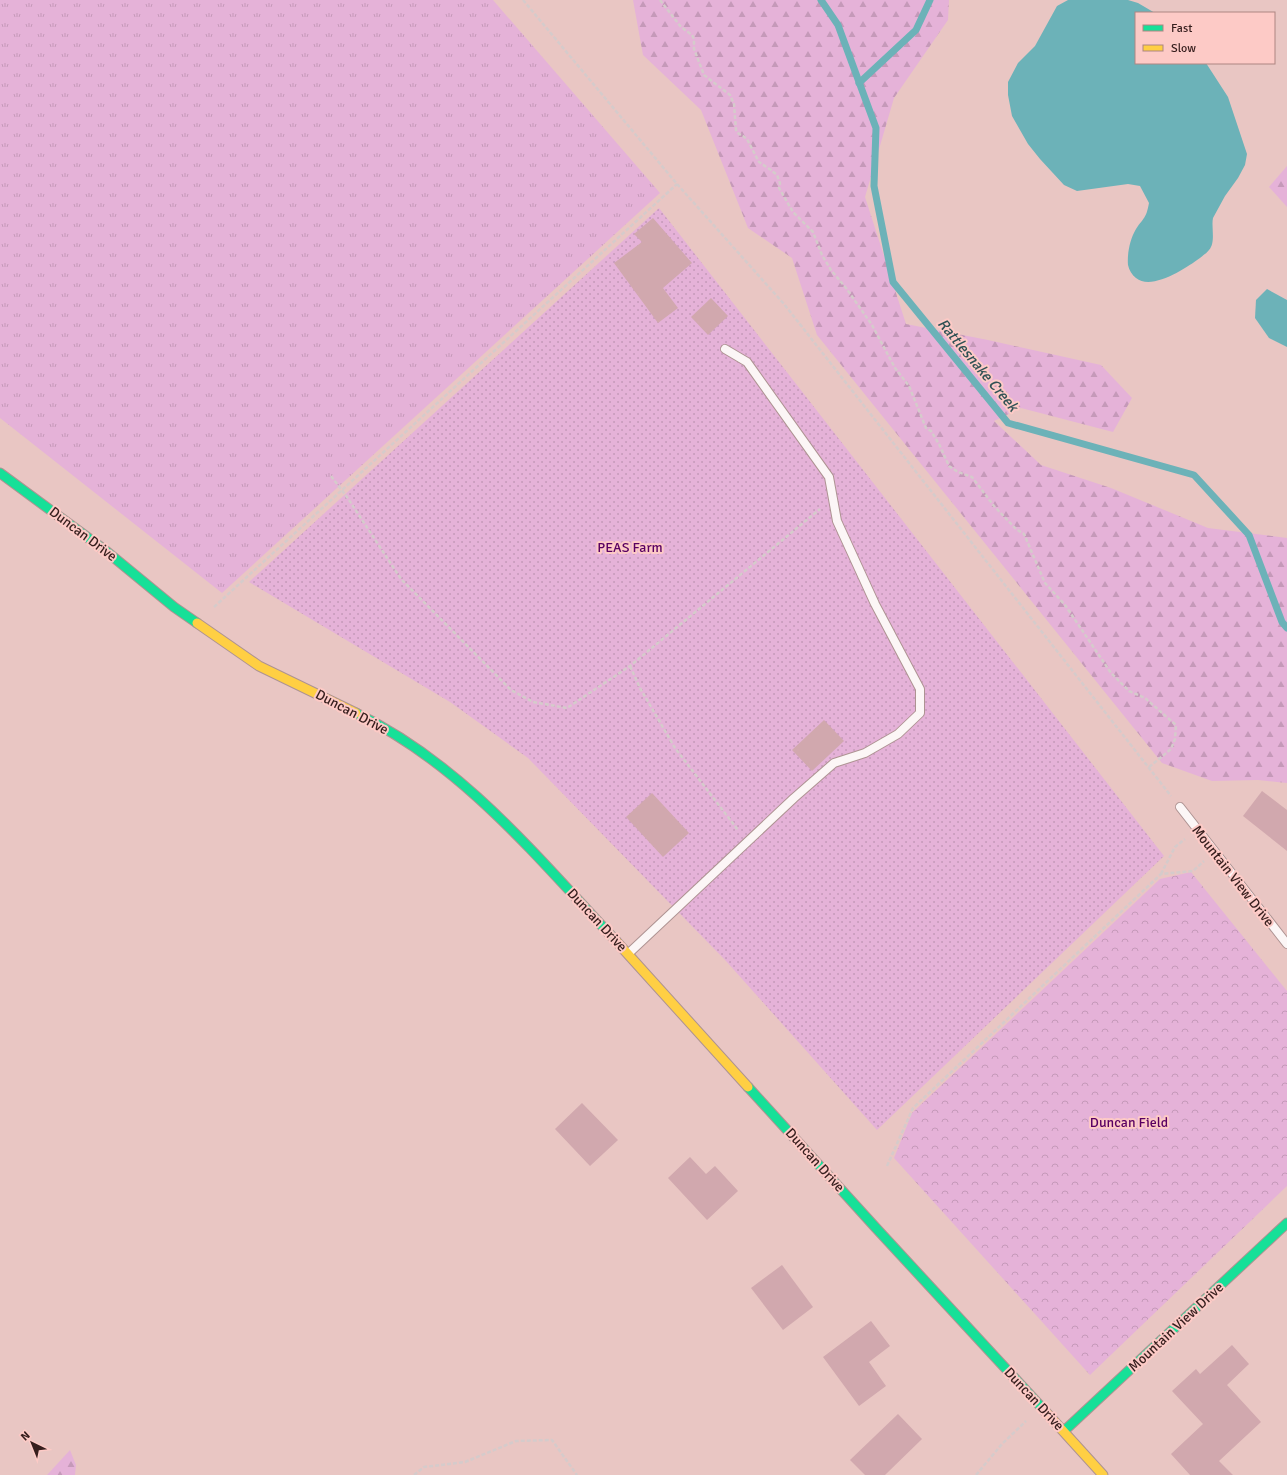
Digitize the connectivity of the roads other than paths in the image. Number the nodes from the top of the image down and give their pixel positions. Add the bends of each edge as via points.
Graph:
1 (725, 349) dead end
2 (0, 473) edge
3 (1180, 808) road end
4 (1287, 944) edge
5 (629, 954) junction
6 (1287, 1223) edge
7 (1064, 1431) junction
8 (1103, 1475) edge

1 - 5 lane via 747,362 829,477 837,521 872,597 920,689 920,713 898,734 865,753 834,763
2 - 5 street, Duncan Drive via 106,551 174,607 259,666 373,721 441,765 501,818
3 - 4 lane, Mountain View Drive
5 - 7 street, Duncan Drive via 876,1228
6 - 7 street, Mountain View Drive
7 - 8 street, Duncan Drive

